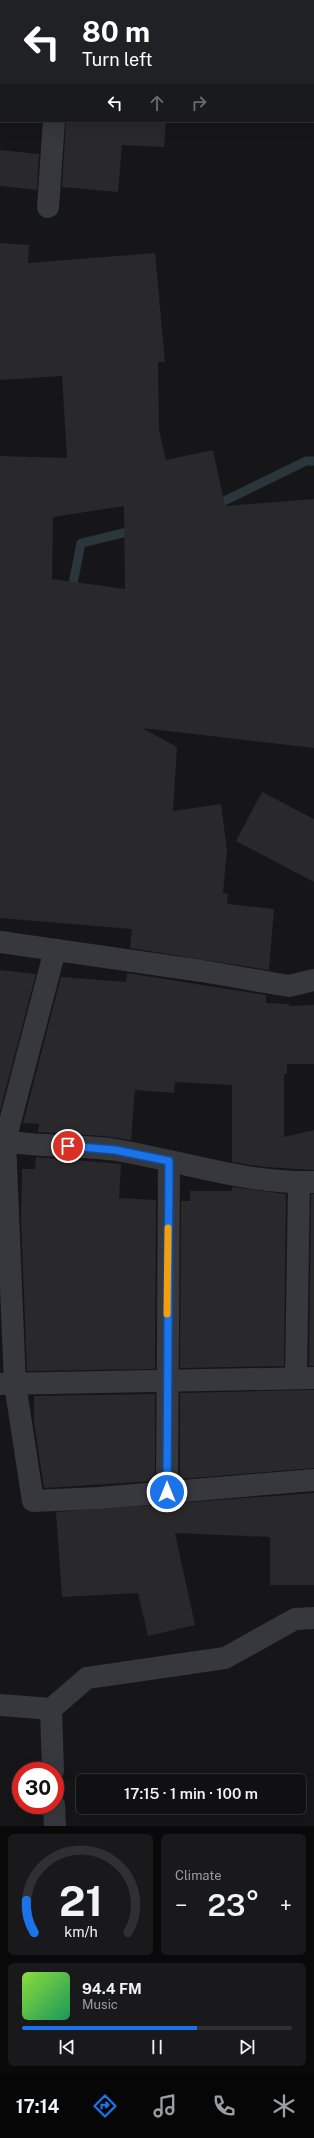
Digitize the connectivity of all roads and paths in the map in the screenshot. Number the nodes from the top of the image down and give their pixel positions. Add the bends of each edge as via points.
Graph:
1 (54, 122) edge
2 (48, 207) dead end
3 (0, 942) edge
4 (55, 950) junction
5 (314, 980) edge
6 (2, 1140) edge
7 (169, 1161) junction
8 (307, 1182) edge
9 (305, 1377) edge
10 (166, 1381) junction
11 (7, 1384) edge
12 (314, 1480) edge
13 (167, 1492) junction
14 (314, 1618) edge
15 (0, 1705) edge
16 (51, 1709) junction
17 (53, 1762) edge
18 (54, 1814) edge
19 (55, 1826) edge

1 - 2 street
3 - 4 street
4 - 5 street via 289,986
4 - 6 street
6 - 7 street via 115,1150
6 - 11 street
7 - 8 street via 242,1177
7 - 10 street
8 - 9 street
9 - 10 street
10 - 11 street
10 - 13 street
11 - 13 street via 34,1501
12 - 13 street
14 - 16 street via 295,1619 225,1658 86,1678
15 - 16 street
16 - 17 street
18 - 19 street

